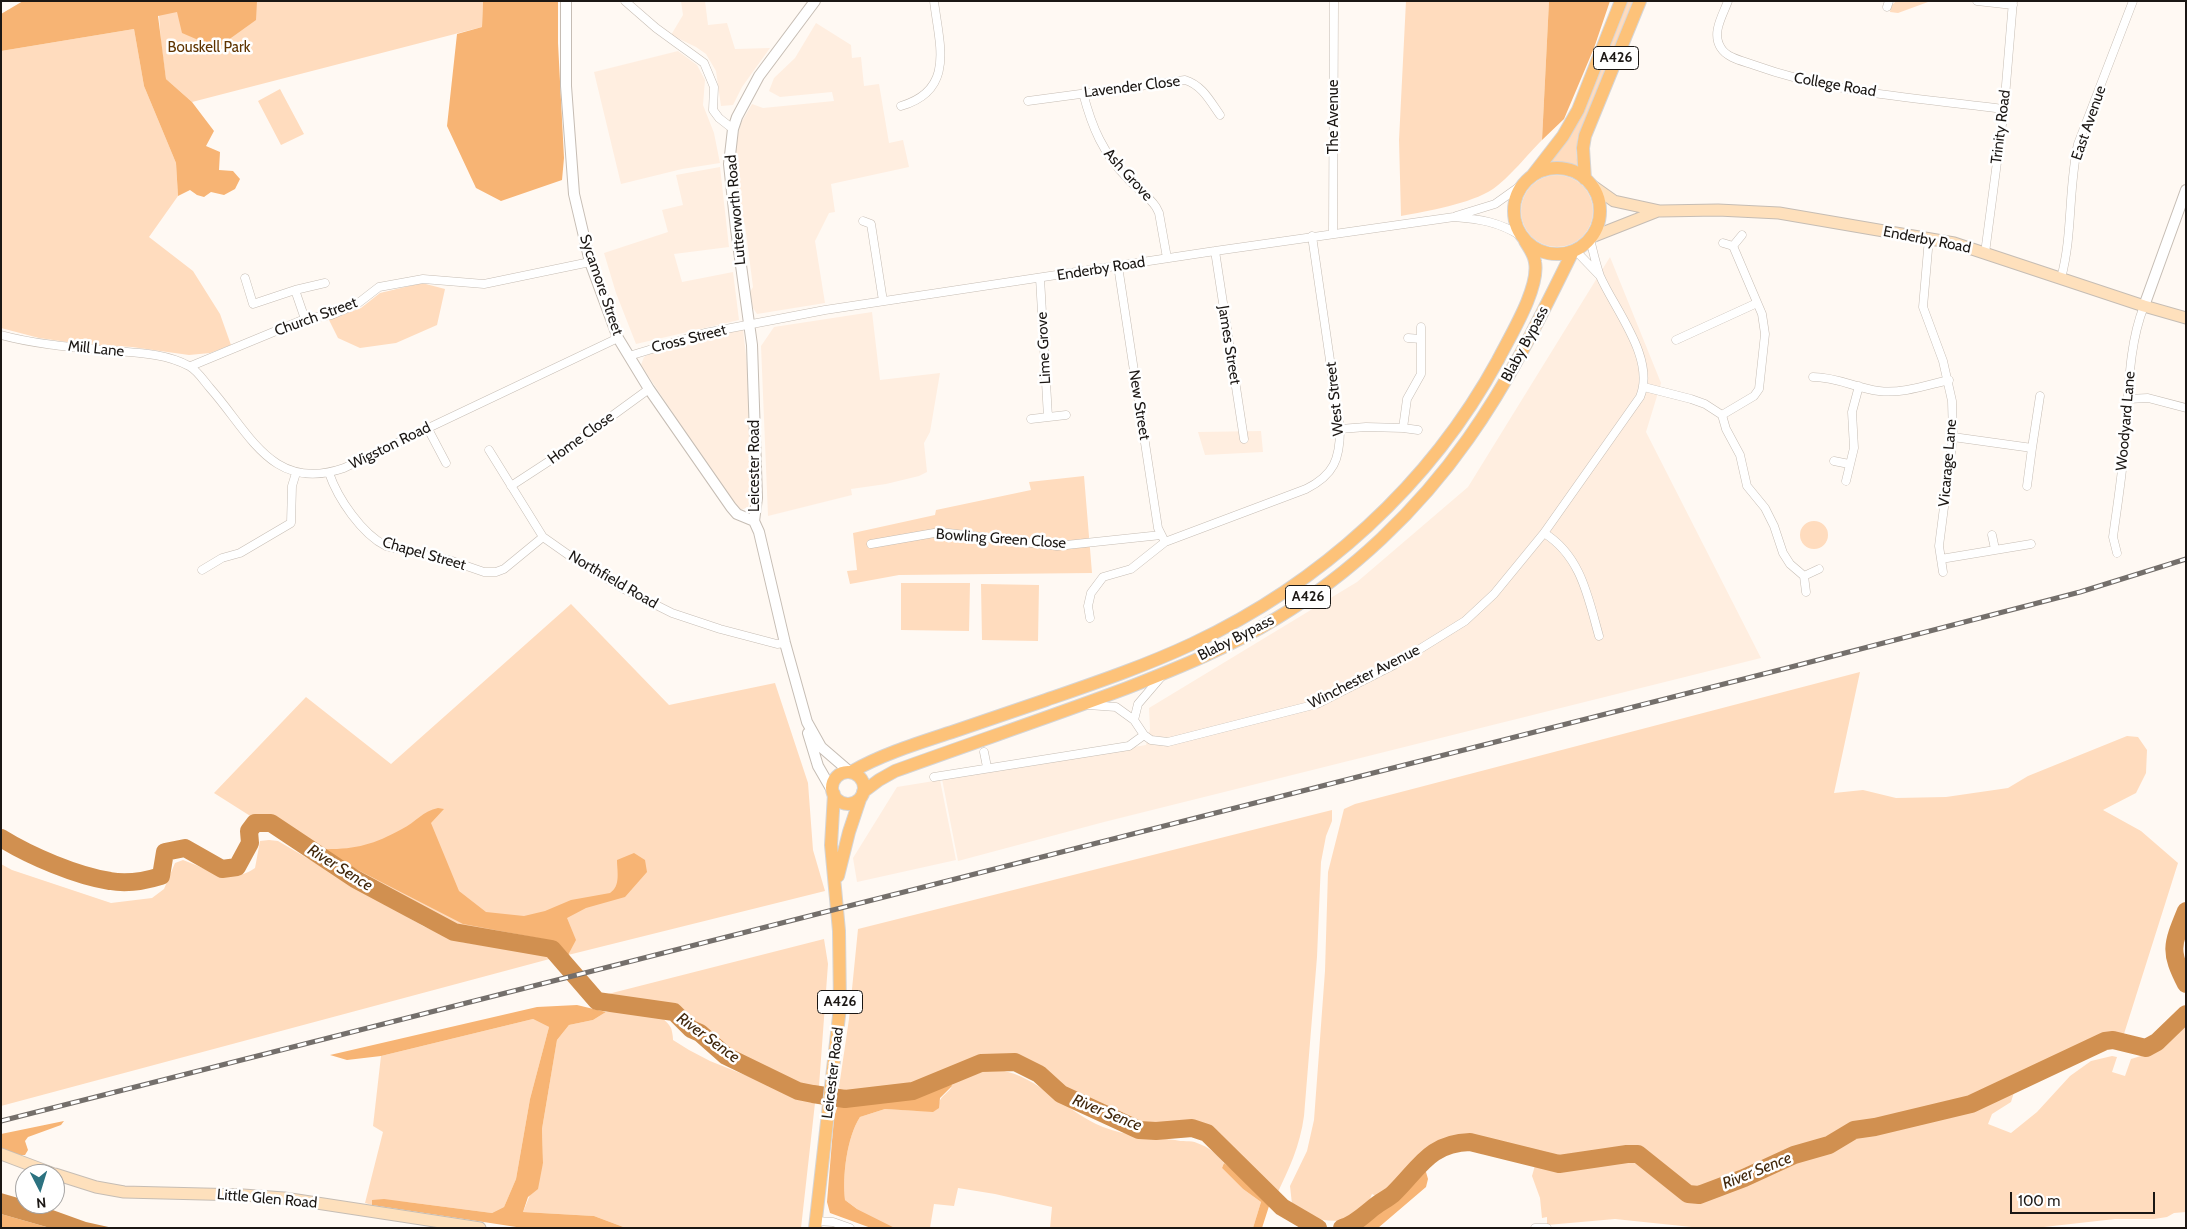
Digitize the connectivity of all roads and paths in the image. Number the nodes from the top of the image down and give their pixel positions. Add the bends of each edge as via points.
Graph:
1 (566, 1) edge
2 (625, 1) edge
3 (815, 1) edge
4 (934, 1) edge
5 (1334, 1) edge
6 (1621, 1) edge
7 (1640, 1) edge
8 (1728, 1) edge
9 (1977, 1) edge
10 (2133, 1) edge
11 (2013, 3) edge
12 (1083, 93) junction
13 (1028, 101) dead end
14 (901, 106) dead end
15 (2004, 109) junction
16 (1220, 114) dead end
17 (733, 129) junction
18 (1527, 181) junction
19 (1587, 181) junction
20 (2186, 190) edge
21 (1660, 211) junction
22 (1454, 217) junction
23 (863, 221) dead end
24 (1333, 233) junction
25 (1742, 235) dead end
26 (1312, 236) junction
27 (1591, 238) junction
28 (1929, 238) junction
29 (1523, 239) junction
30 (1722, 243) dead end
31 (1733, 246) junction
32 (1215, 251) junction
33 (1574, 251) junction
34 (1985, 253) junction
35 (1167, 258) junction
36 (590, 262) junction
37 (1118, 266) junction
38 (1600, 274) junction
39 (245, 278) dead end
40 (1040, 278) junction
41 (2061, 278) junction
42 (325, 283) dead end
43 (295, 290) junction
44 (744, 294) joint
45 (883, 301) junction
46 (1757, 303) junction
47 (2144, 306) junction
48 (2186, 318) edge
49 (305, 319) junction
50 (750, 324) junction
51 (1421, 327) dead end
52 (1, 335) edge
53 (618, 338) junction
54 (1408, 338) dead end
55 (1421, 339) junction
56 (1676, 340) dead end
57 (629, 356) junction
58 (191, 366) junction
59 (1813, 377) dead end
60 (1949, 380) junction
61 (1859, 386) junction
62 (1644, 388) junction
63 (649, 389) junction
64 (2040, 396) dead end
65 (2128, 398) junction
66 (2186, 408) edge
67 (1066, 415) dead end
68 (1722, 415) junction
69 (1048, 417) junction
70 (1031, 419) dead end
71 (427, 427) junction
72 (1340, 428) junction
73 (1403, 428) junction
74 (1418, 430) dead end
75 (1953, 437) junction
76 (1244, 439) dead end
77 (2032, 448) junction
78 (489, 450) dead end
79 (1834, 461) dead end
80 (446, 462) dead end
81 (1849, 464) junction
82 (296, 473) junction
83 (329, 473) junction
84 (1846, 481) dead end
85 (511, 486) junction
86 (2027, 486) dead end
87 (754, 521) junction
88 (1544, 533) junction
89 (1992, 534) dead end
90 (2114, 537) junction
91 (543, 538) junction
92 (1163, 538) junction
93 (2103, 538) dead end
94 (871, 544) dead end
95 (2031, 544) dead end
96 (1995, 550) junction
97 (2117, 553) dead end
98 (1941, 559) junction
99 (1819, 569) dead end
100 (202, 570) dead end
101 (1943, 572) dead end
102 (1804, 576) junction
103 (1806, 592) dead end
104 (1090, 618) dead end
105 (1598, 636) dead end
106 (785, 642) junction
107 (1164, 673) junction
108 (1084, 704) junction
109 (1134, 720) junction
110 (807, 722) junction
111 (1144, 735) junction
112 (984, 752) dead end
113 (987, 767) junction
114 (850, 772) junction
115 (934, 777) dead end
116 (833, 793) junction
117 (862, 795) junction
118 (836, 888) junction
119 (1, 1154) edge
120 (28, 1164) edge
121 (65, 1177) edge
122 (816, 1224) edge
123 (480, 1228) edge
124 (850, 1228) edge
125 (1535, 1228) edge
126 (1547, 1228) edge

1 - 36 street, Sycamore Street via 566,86 574,186
2 - 17 street via 704,63 714,87 713,110
3 - 17 street, Lutterworth Road via 759,76
4 - 14 street via 941,53 938,78 929,91 914,102
5 - 24 street, The Avenue
6 - 18 main road, A426 via 1578,110
7 - 19 main road, A426 via 1584,136 1582,148
8 - 15 street, College Road via 1717,38 1723,51 1741,60 1820,85
9 - 11 street
10 - 41 street, East Avenue via 2078,144
11 - 15 street, Trinity Road
12 - 13 street, Lavender Close
12 - 16 street, Lavender Close via 1185,80 1203,91
12 - 35 street, Ash Grove via 1090,122 1106,152 1156,206
15 - 34 street, Trinity Road
17 - 44 street, Lutterworth Road via 730,164
18 - 19 main road via 1541,171 1555,168 1571,171
18 - 22 street, Enderby Road via 1495,204
18 - 29 main road via 1516,198 1514,212 1515,224
19 - 21 main road via 1614,201
19 - 27 main road via 1597,196 1600,211 1598,225
20 - 47 street
21 - 27 main road
21 - 28 main road, Enderby Road via 1758,211
22 - 24 street, Enderby Road
22 - 29 street, Enderby Road via 1492,222
23 - 45 street via 871,224
24 - 26 street, Enderby Road
25 - 31 street
26 - 32 street, Enderby Road
26 - 72 street, West Street
27 - 33 main road
27 - 38 street
28 - 34 main road, Enderby Road
28 - 60 street, Vicarage Lane via 1923,307
29 - 33 main road via 1536,250 1552,254
29 - 114 main road, Blaby Bypass / A426 via 1535,261 1534,280 1520,318 1472,404 1402,493 1316,570 1270,602 1191,645 1100,681 918,743
30 - 31 street
31 - 46 street
32 - 35 street, Enderby Road
32 - 76 street, James Street
33 - 38 street
33 - 107 main road, Blaby Bypass / A426 via 1494,401 1445,470 1400,520 1337,577 1277,618
34 - 41 main road, Enderby Road
35 - 37 street, Enderby Road
36 - 49 street, Church Street via 484,284 423,279 379,287 357,304 330,315
36 - 53 street, Sycamore Street
37 - 40 street, Enderby Road
37 - 92 street, New Street via 1158,528
38 - 62 street via 1632,336 1644,369
39 - 43 street via 253,304
40 - 45 street, Enderby Road
40 - 69 street, Lime Grove
41 - 47 main road, Enderby Road
42 - 43 street
43 - 49 street
44 - 50 street, Leicester Road
45 - 50 street, Enderby Road
46 - 56 street
46 - 68 street via 1766,334 1759,389 1754,396
47 - 48 main road, Enderby Road
47 - 65 street, Woodyard Lane via 2136,329
49 - 58 street, Church Street
50 - 57 street, Cross Street via 687,338
50 - 87 street, Leicester Road via 756,452 757,511
51 - 55 street
52 - 58 street, Mill Lane via 74,348 156,355
53 - 57 street, Sycamore Street
53 - 71 street, Wigston Road
54 - 55 street
55 - 73 street via 1421,374 1407,399
57 - 63 street, Sycamore Street
58 - 82 street, Wigston Road via 261,452
59 - 61 street via 1834,378
60 - 61 street via 1898,391
60 - 75 street, Vicarage Lane
61 - 81 street via 1852,412 1854,448
62 - 68 street via 1691,399
62 - 88 street, Winchester Avenue
63 - 85 street, Home Close
63 - 87 street, Sycamore Street via 737,514
64 - 77 street
65 - 66 street via 2148,398
65 - 90 street, Woodyard Lane
67 - 69 street
68 - 102 street via 1740,455 1748,486 1768,515 1783,553
69 - 70 street
71 - 80 street
71 - 83 street, Wigston Road
72 - 73 street
72 - 92 street, West Street via 1340,451 1334,466 1314,485
73 - 74 street
75 - 77 street
75 - 98 street, Vicarage Lane via 1939,546
77 - 86 street
78 - 85 street, Northfield Road
79 - 81 street
81 - 84 street
82 - 83 street, Wigston Road via 316,476
82 - 100 street via 292,486 291,523 240,553 222,558
83 - 91 street, Chapel Street via 334,487 362,528 386,546 492,572 504,569
85 - 91 street, Northfield Road
87 - 106 street, Leicester Road
88 - 105 street via 1565,550 1577,567
88 - 111 street, Winchester Avenue via 1494,594 1465,621 1394,665 1317,704 1168,742 1151,740
89 - 96 street
90 - 93 street
90 - 97 street, Woodyard Lane
91 - 106 street, Northfield Road via 622,588 672,613 777,644
92 - 94 street, Bowling Green Close via 1057,546 940,532
92 - 104 street via 1131,569 1103,577 1091,593
95 - 96 street
96 - 98 street
98 - 101 street, Vicarage Lane
99 - 102 street
102 - 103 street
106 - 110 street, Leicester Road
107 - 108 main road, Blaby Bypass / A426
107 - 109 street via 1138,704
108 - 109 street via 1116,708
108 - 117 main road, Blaby Bypass / A426 via 895,771
109 - 111 street
110 - 114 street, Leicester Road via 821,747
110 - 116 street, Leicester Road via 814,755
111 - 113 street via 1129,746
112 - 113 street
113 - 115 street
114 - 116 main road via 836,777
114 - 117 main road via 863,782
116 - 117 main road via 846,803 855,802
116 - 118 main road, Leicester Road / A426 via 830,834
117 - 118 main road, Leicester Road / A426 via 844,850
118 - 122 main road, Leicester Road / A426 via 840,931 840,1007
119 - 120 main road, Little Glen Road
121 - 123 main road, Little Glen Road via 124,1192 284,1198
122 - 124 street via 833,1222
125 - 126 street

